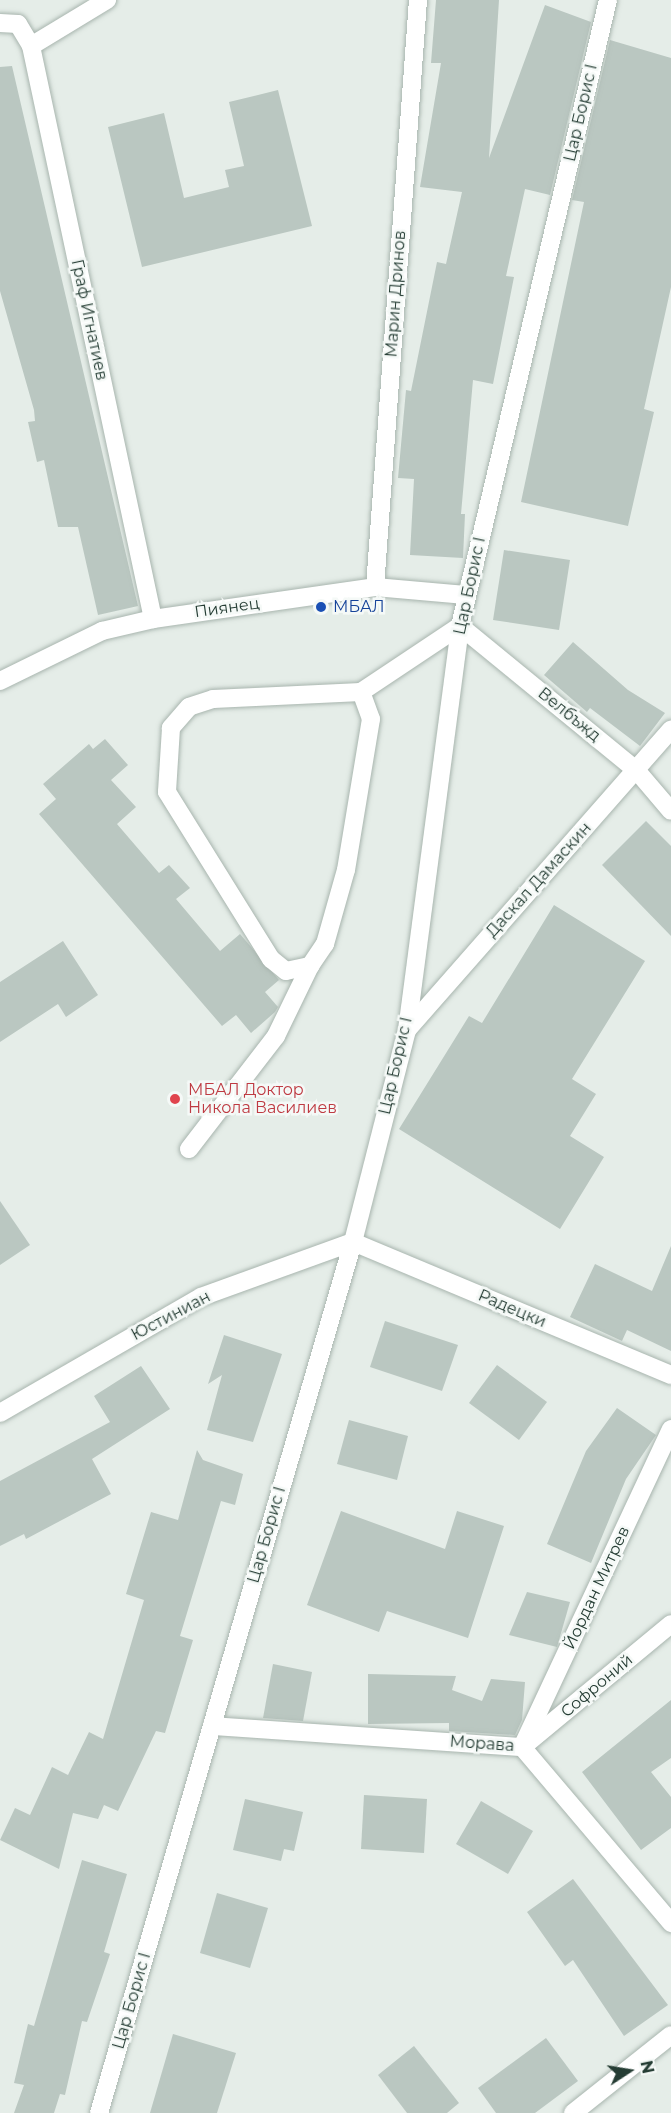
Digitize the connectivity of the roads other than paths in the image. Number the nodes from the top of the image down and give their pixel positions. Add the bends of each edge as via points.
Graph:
1 (107, 0) edge
2 (418, 0) edge
3 (608, 0) edge
4 (9, 24) edge
5 (31, 46) junction
6 (375, 587) junction
7 (466, 595) junction
8 (153, 619) junction
9 (460, 626) junction
10 (0, 681) edge
11 (361, 692) junction
12 (671, 729) edge
13 (637, 771) junction
14 (671, 811) edge
15 (310, 966) junction
16 (406, 1030) junction
17 (189, 1149) dead end
18 (353, 1242) junction
19 (671, 1375) edge
20 (0, 1413) edge
21 (671, 1429) edge
22 (671, 1624) edge
23 (212, 1726) junction
24 (522, 1747) junction
25 (671, 1923) edge
26 (671, 2035) edge
27 (99, 2113) edge
28 (573, 2113) edge

1 - 5 street
2 - 6 street, Марин Дринов
3 - 7 street, Цар Борис I
4 - 5 street, Граф Игнатиев
5 - 8 street, Граф Игнатиев
6 - 7 street, Пиянец
6 - 8 street, Пиянец
7 - 9 street, Цар Борис I
8 - 10 street, Пиянец via 102,632
9 - 11 street
9 - 13 street, Велбъжд
9 - 16 street, Цар Борис I
11 - 15 street via 371,719 346,870 325,944
11 - 15 street via 213,699 189,707 171,728 166,792 271,959 286,971
12 - 13 street, Даскал Дамаскин
13 - 14 street, Велбъжд
13 - 16 street, Даскал Дамаскин
15 - 17 street via 276,1036
16 - 18 street, Цар Борис I
18 - 19 street, Радецки
18 - 20 street, Юстиниан via 201,1297
18 - 23 street, Цар Борис I
21 - 24 street, Йордан Митрев
22 - 24 street, Софроний
23 - 24 street, Морава
23 - 27 street, Цар Борис I
24 - 25 street, Морава
26 - 28 street

